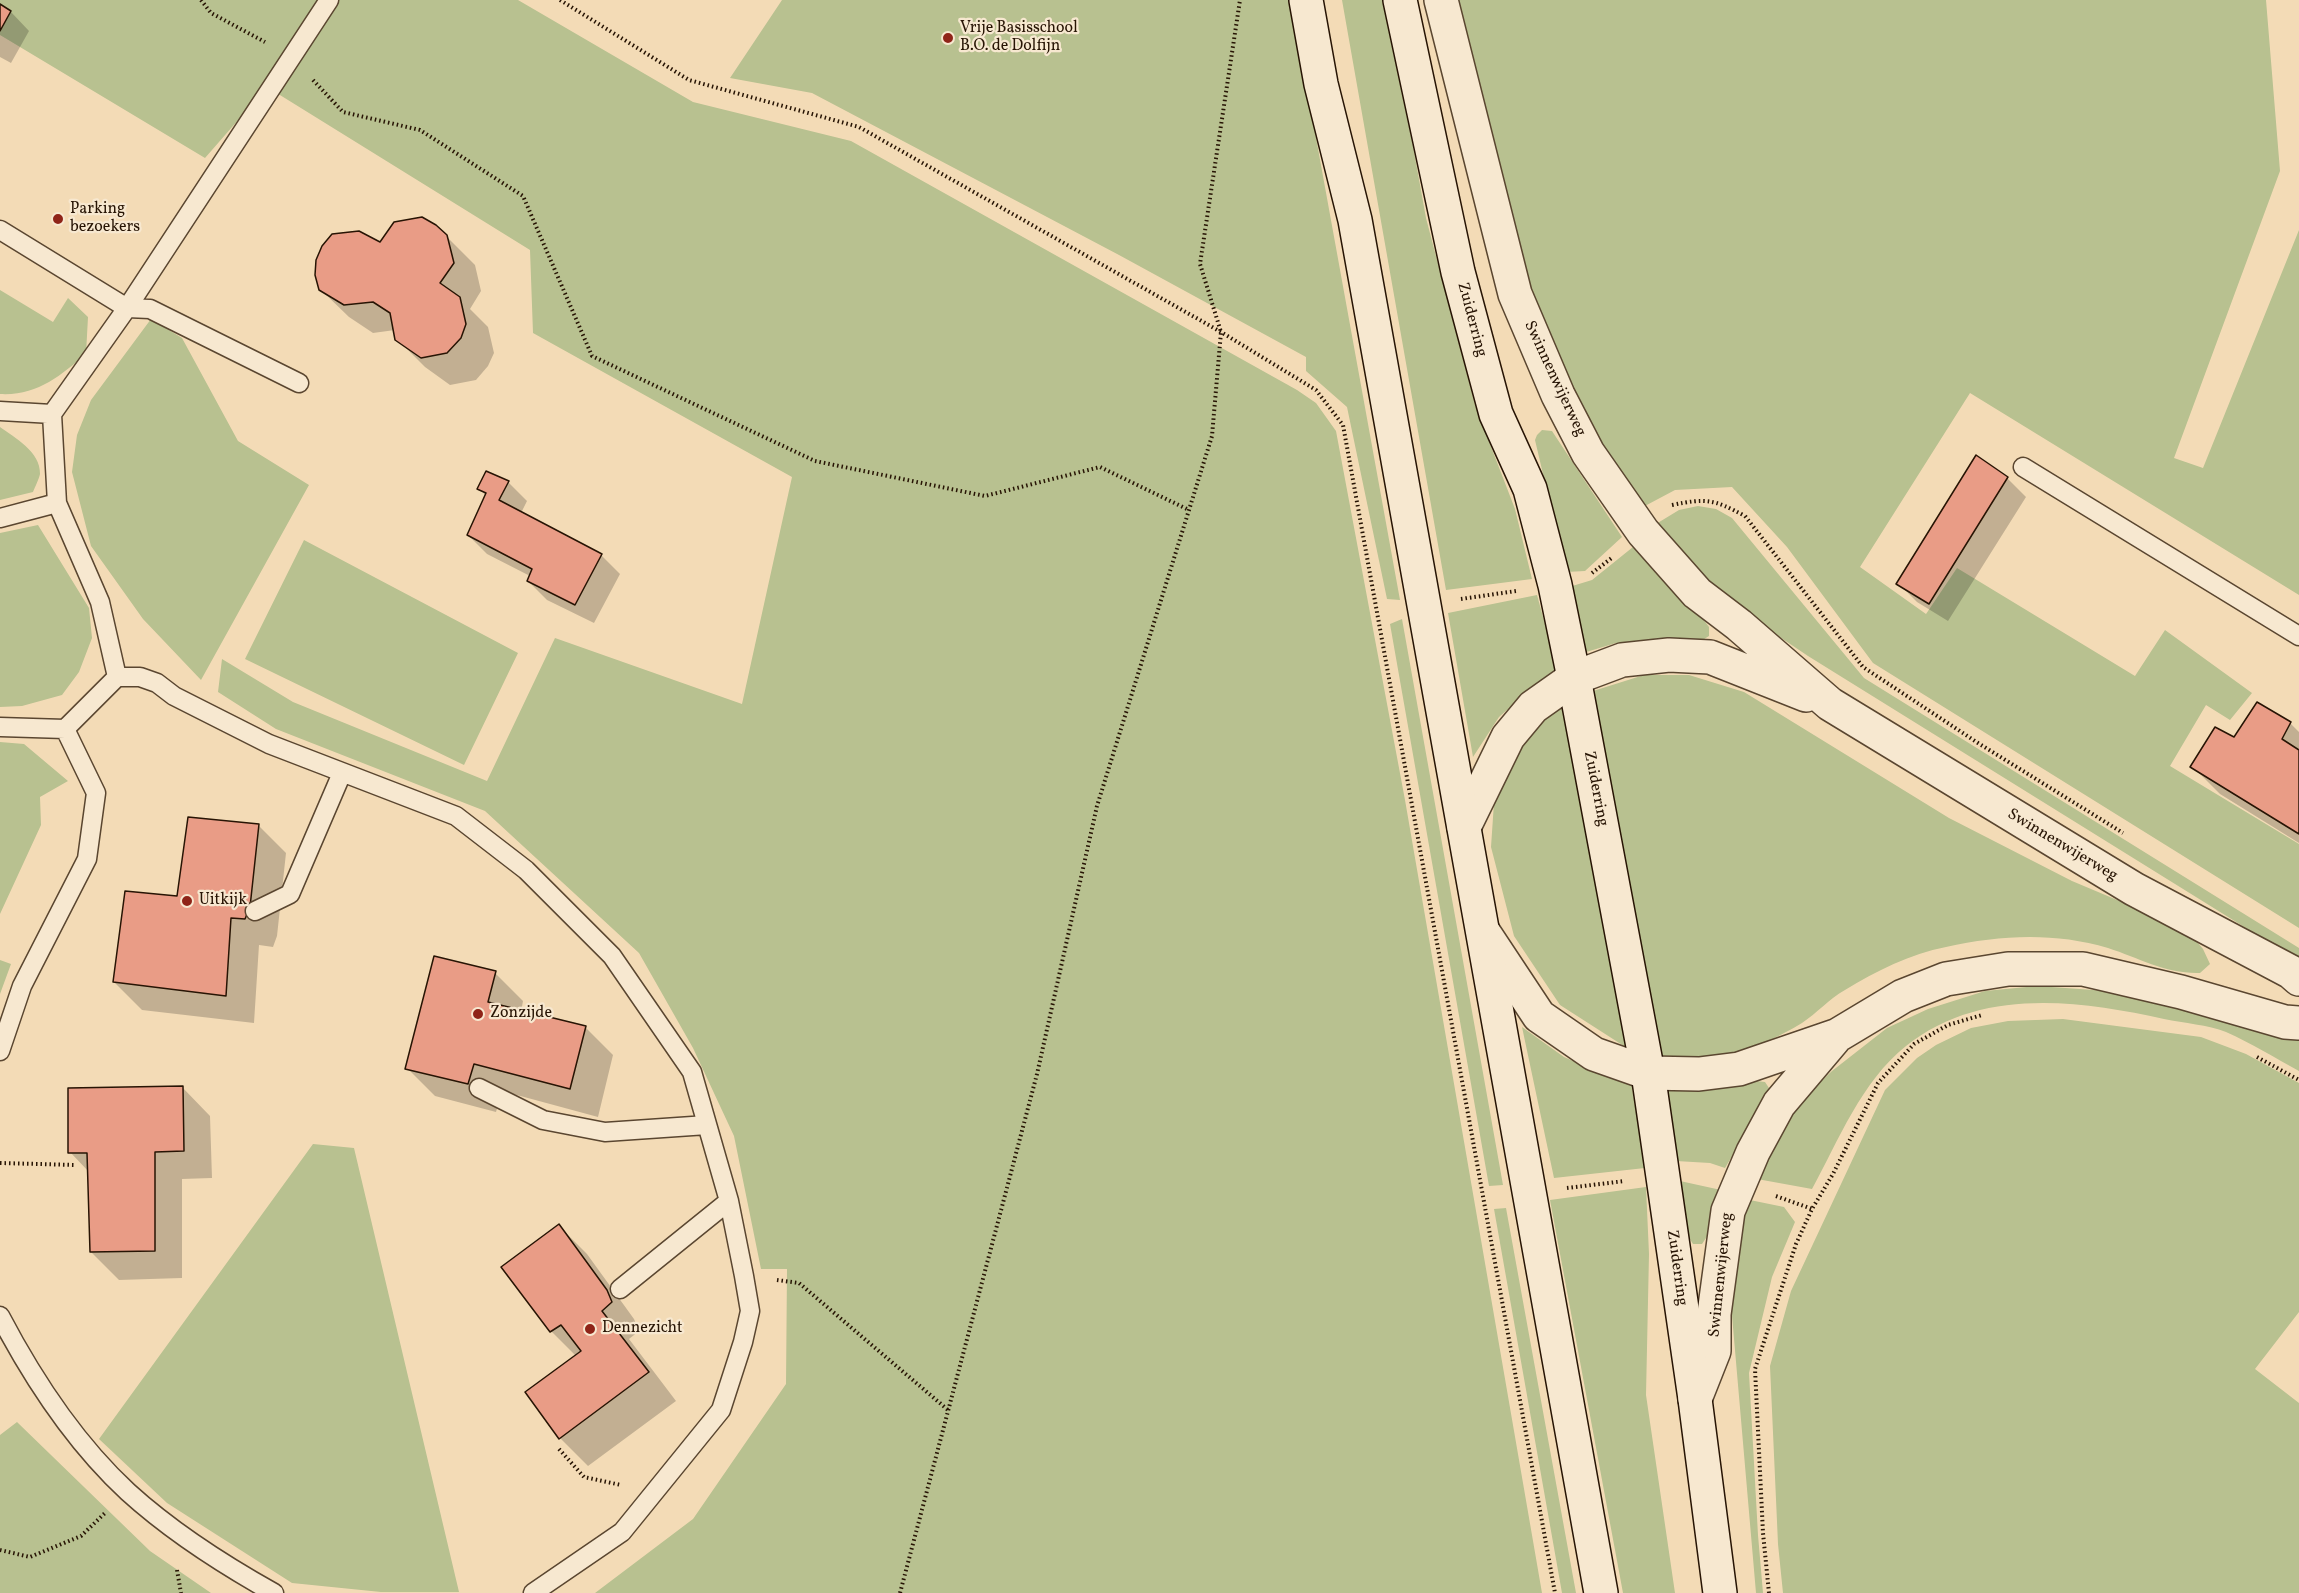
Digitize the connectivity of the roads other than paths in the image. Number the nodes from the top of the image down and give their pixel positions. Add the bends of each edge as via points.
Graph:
1 (329, 0) edge
2 (1306, 0) edge
3 (1400, 0) edge
4 (1441, 0) edge
5 (0, 230) edge
6 (127, 308) junction
7 (299, 383) dead end
8 (0, 411) edge
9 (52, 414) junction
10 (2023, 467) dead end
11 (57, 503) junction
12 (0, 518) edge
13 (2299, 636) edge
14 (117, 677) junction
15 (1574, 678) junction
16 (1830, 704) junction
17 (0, 727) edge
18 (65, 729) junction
19 (342, 772) junction
20 (1464, 827) junction
21 (255, 911) dead end
22 (1484, 933) junction
23 (2299, 979) edge
24 (2299, 1023) edge
25 (1838, 1035) junction
26 (0, 1051) edge
27 (1648, 1073) junction
28 (479, 1088) dead end
29 (707, 1125) junction
30 (729, 1201) junction
31 (620, 1289) dead end
32 (0, 1316) edge
33 (1695, 1399) junction
34 (274, 1593) edge
35 (533, 1593) edge
36 (1601, 1593) edge
37 (1720, 1593) edge

1 - 6 lane
2 - 20 main road via 1321,84 1355,220
3 - 15 main road, Zuiderring via 1458,272 1496,414 1530,489
4 - 16 main road, Swinnenwijerweg via 1515,294 1558,395 1588,453 1643,532 1697,593
5 - 6 lane
6 - 7 lane via 150,309
6 - 9 lane
8 - 9 lane
9 - 11 lane
10 - 13 lane
11 - 12 lane
11 - 14 lane via 100,602
14 - 18 lane
14 - 19 lane via 140,677 158,683 174,696 269,744
15 - 16 main road, Swinnenwijerweg via 1622,660 1669,655 1710,657
15 - 20 main road, Swinnenwijerweg via 1533,707 1508,736
15 - 27 main road, Zuiderring
16 - 23 main road, Swinnenwijerweg via 2134,889
17 - 18 lane
18 - 26 lane via 96,793 87,860 22,986
19 - 21 lane via 290,894
19 - 29 lane via 456,816 526,870 612,956 692,1072
20 - 22 main road
22 - 27 main road, Swinnenwijerweg via 1539,1016 1594,1054
22 - 36 main road
24 - 25 main road, Swinnenwijerweg via 2083,969 2008,969 1946,979 1904,996
25 - 27 main road, Swinnenwijerweg via 1739,1069 1699,1074
25 - 33 main road, Swinnenwijerweg via 1779,1104 1728,1211 1714,1314 1714,1351
27 - 33 main road, Zuiderring
28 - 29 lane via 543,1120 605,1132
29 - 30 lane
30 - 31 lane
30 - 35 lane via 750,1311 720,1410 622,1532
32 - 34 lane via 69,1428 128,1491 225,1566
33 - 37 main road, Zuiderring

